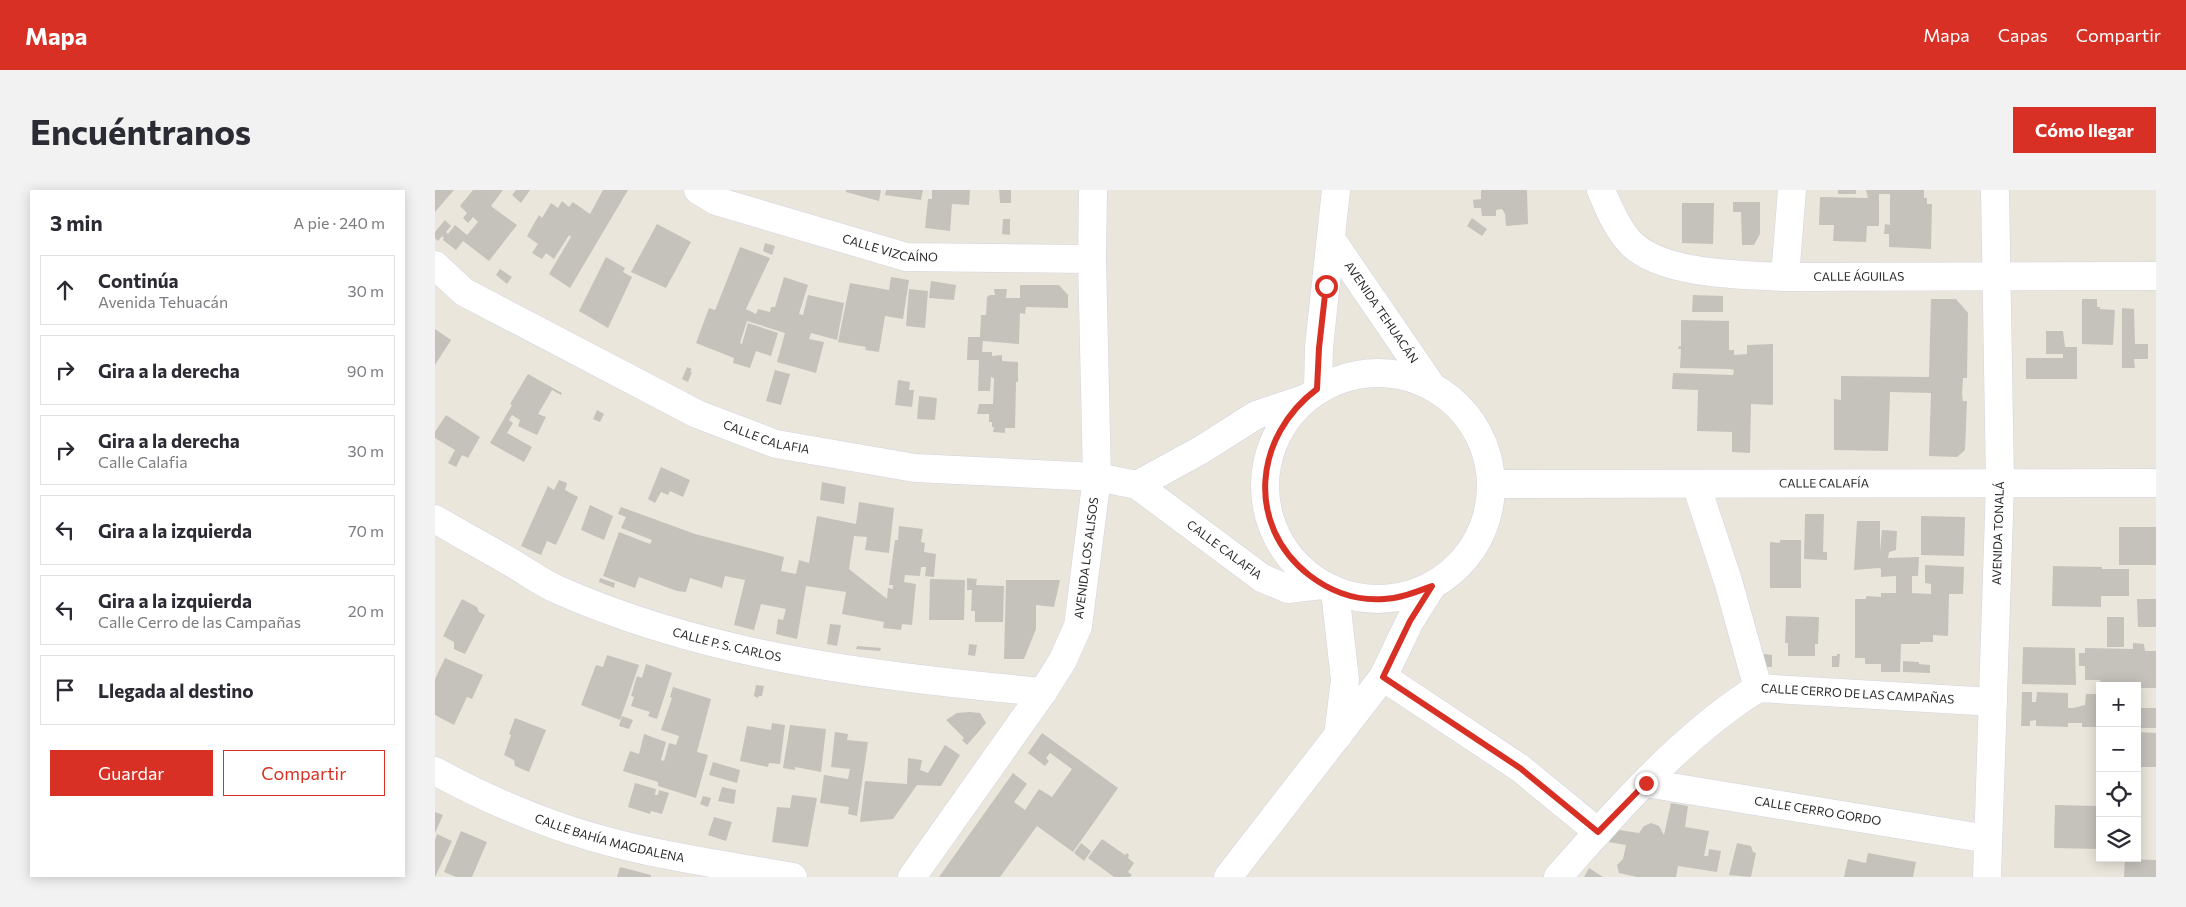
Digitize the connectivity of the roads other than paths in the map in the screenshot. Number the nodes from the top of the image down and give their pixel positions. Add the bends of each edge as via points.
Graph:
1 (698, 190) edge
2 (1093, 190) edge
3 (1336, 190) edge
4 (1601, 190) edge
5 (1792, 190) edge
6 (1995, 190) edge
7 (1331, 239) junction
8 (1092, 259) junction
9 (435, 265) edge
10 (1997, 275) junction
11 (2156, 276) edge
12 (1785, 277) junction
13 (1431, 385) junction
14 (1311, 394) junction
15 (1097, 477) junction
16 (2156, 483) edge
17 (1492, 484) junction
18 (1696, 484) junction
19 (1999, 484) junction
20 (1137, 485) junction
21 (435, 519) edge
22 (1432, 586) junction
23 (1329, 588) junction
24 (1383, 677) junction
25 (1758, 688) junction
26 (1043, 692) junction
27 (1993, 702) junction
28 (1337, 738) junction
29 (435, 771) edge
30 (1646, 783) junction
31 (1598, 832) junction
32 (1988, 839) junction
33 (793, 877) edge
34 (912, 877) edge
35 (1228, 877) edge
36 (1558, 877) edge
37 (1987, 877) edge

1 - 8 street, CALLE VIZCAÍNO via 716,201 906,257
2 - 8 street, AVENIDA LOS ALISOS
3 - 7 street, AVENIDA TEHUACÁN
4 - 12 street, CALLE ÁGUILAS via 1628,241 1653,258 1727,275
5 - 12 street
6 - 10 street, AVENIDA TONALÁ
7 - 13 street, AVENIDA TEHUACÁN
7 - 14 street, AVENIDA TEHUACÁN
8 - 15 street, AVENIDA LOS ALISOS
9 - 15 street, CALLE CALAFIA via 464,292 697,414 776,444 915,468
10 - 11 street, CALLE ÁGUILAS
10 - 12 street, CALLE ÁGUILAS
10 - 19 street, AVENIDA TONALÁ
13 - 14 street via 1409,376 1362,373
13 - 17 street via 1456,402 1475,426 1487,454
14 - 20 street via 1256,415
14 - 23 street via 1281,427 1267,461 1265,497 1274,532 1294,563
15 - 20 street, CALLE CALAFIA
15 - 26 street, AVENIDA LOS ALISOS via 1078,626 1063,660
16 - 19 street, CALLE CALAFÍA
17 - 18 street, CALLE CALAFÍA
17 - 22 street via 1488,515 1476,543 1457,568
18 - 19 street, CALLE CALAFÍA
18 - 25 street
19 - 27 street, AVENIDA TONALÁ
20 - 23 street, CALLE CALAFIA via 1262,578 1289,589
21 - 26 street, CALLE P. S. CARLOS via 554,588 639,622 731,647 849,671
22 - 23 street via 1384,599 1359,598
22 - 24 street via 1410,621
23 - 28 street via 1345,680
24 - 28 street
24 - 31 street via 1520,768
25 - 27 street, CALLE CERRO DE LAS CAMPAÑAS
25 - 30 street, CALLE CERRO DE LAS CAMPAÑAS via 1698,732
26 - 34 street, AVENIDA LOS ALISOS
27 - 32 street, AVENIDA TONALÁ
28 - 35 street
29 - 33 street, CALLE BAHÍA MAGDALENA via 526,814 592,837 676,857
30 - 31 street, CALLE CERRO DE LAS CAMPAÑAS
30 - 32 street, CALLE CERRO GORDO
31 - 36 street, CALLE CERRO DE LAS CAMPAÑAS
32 - 37 street, AVENIDA TONALÁ

